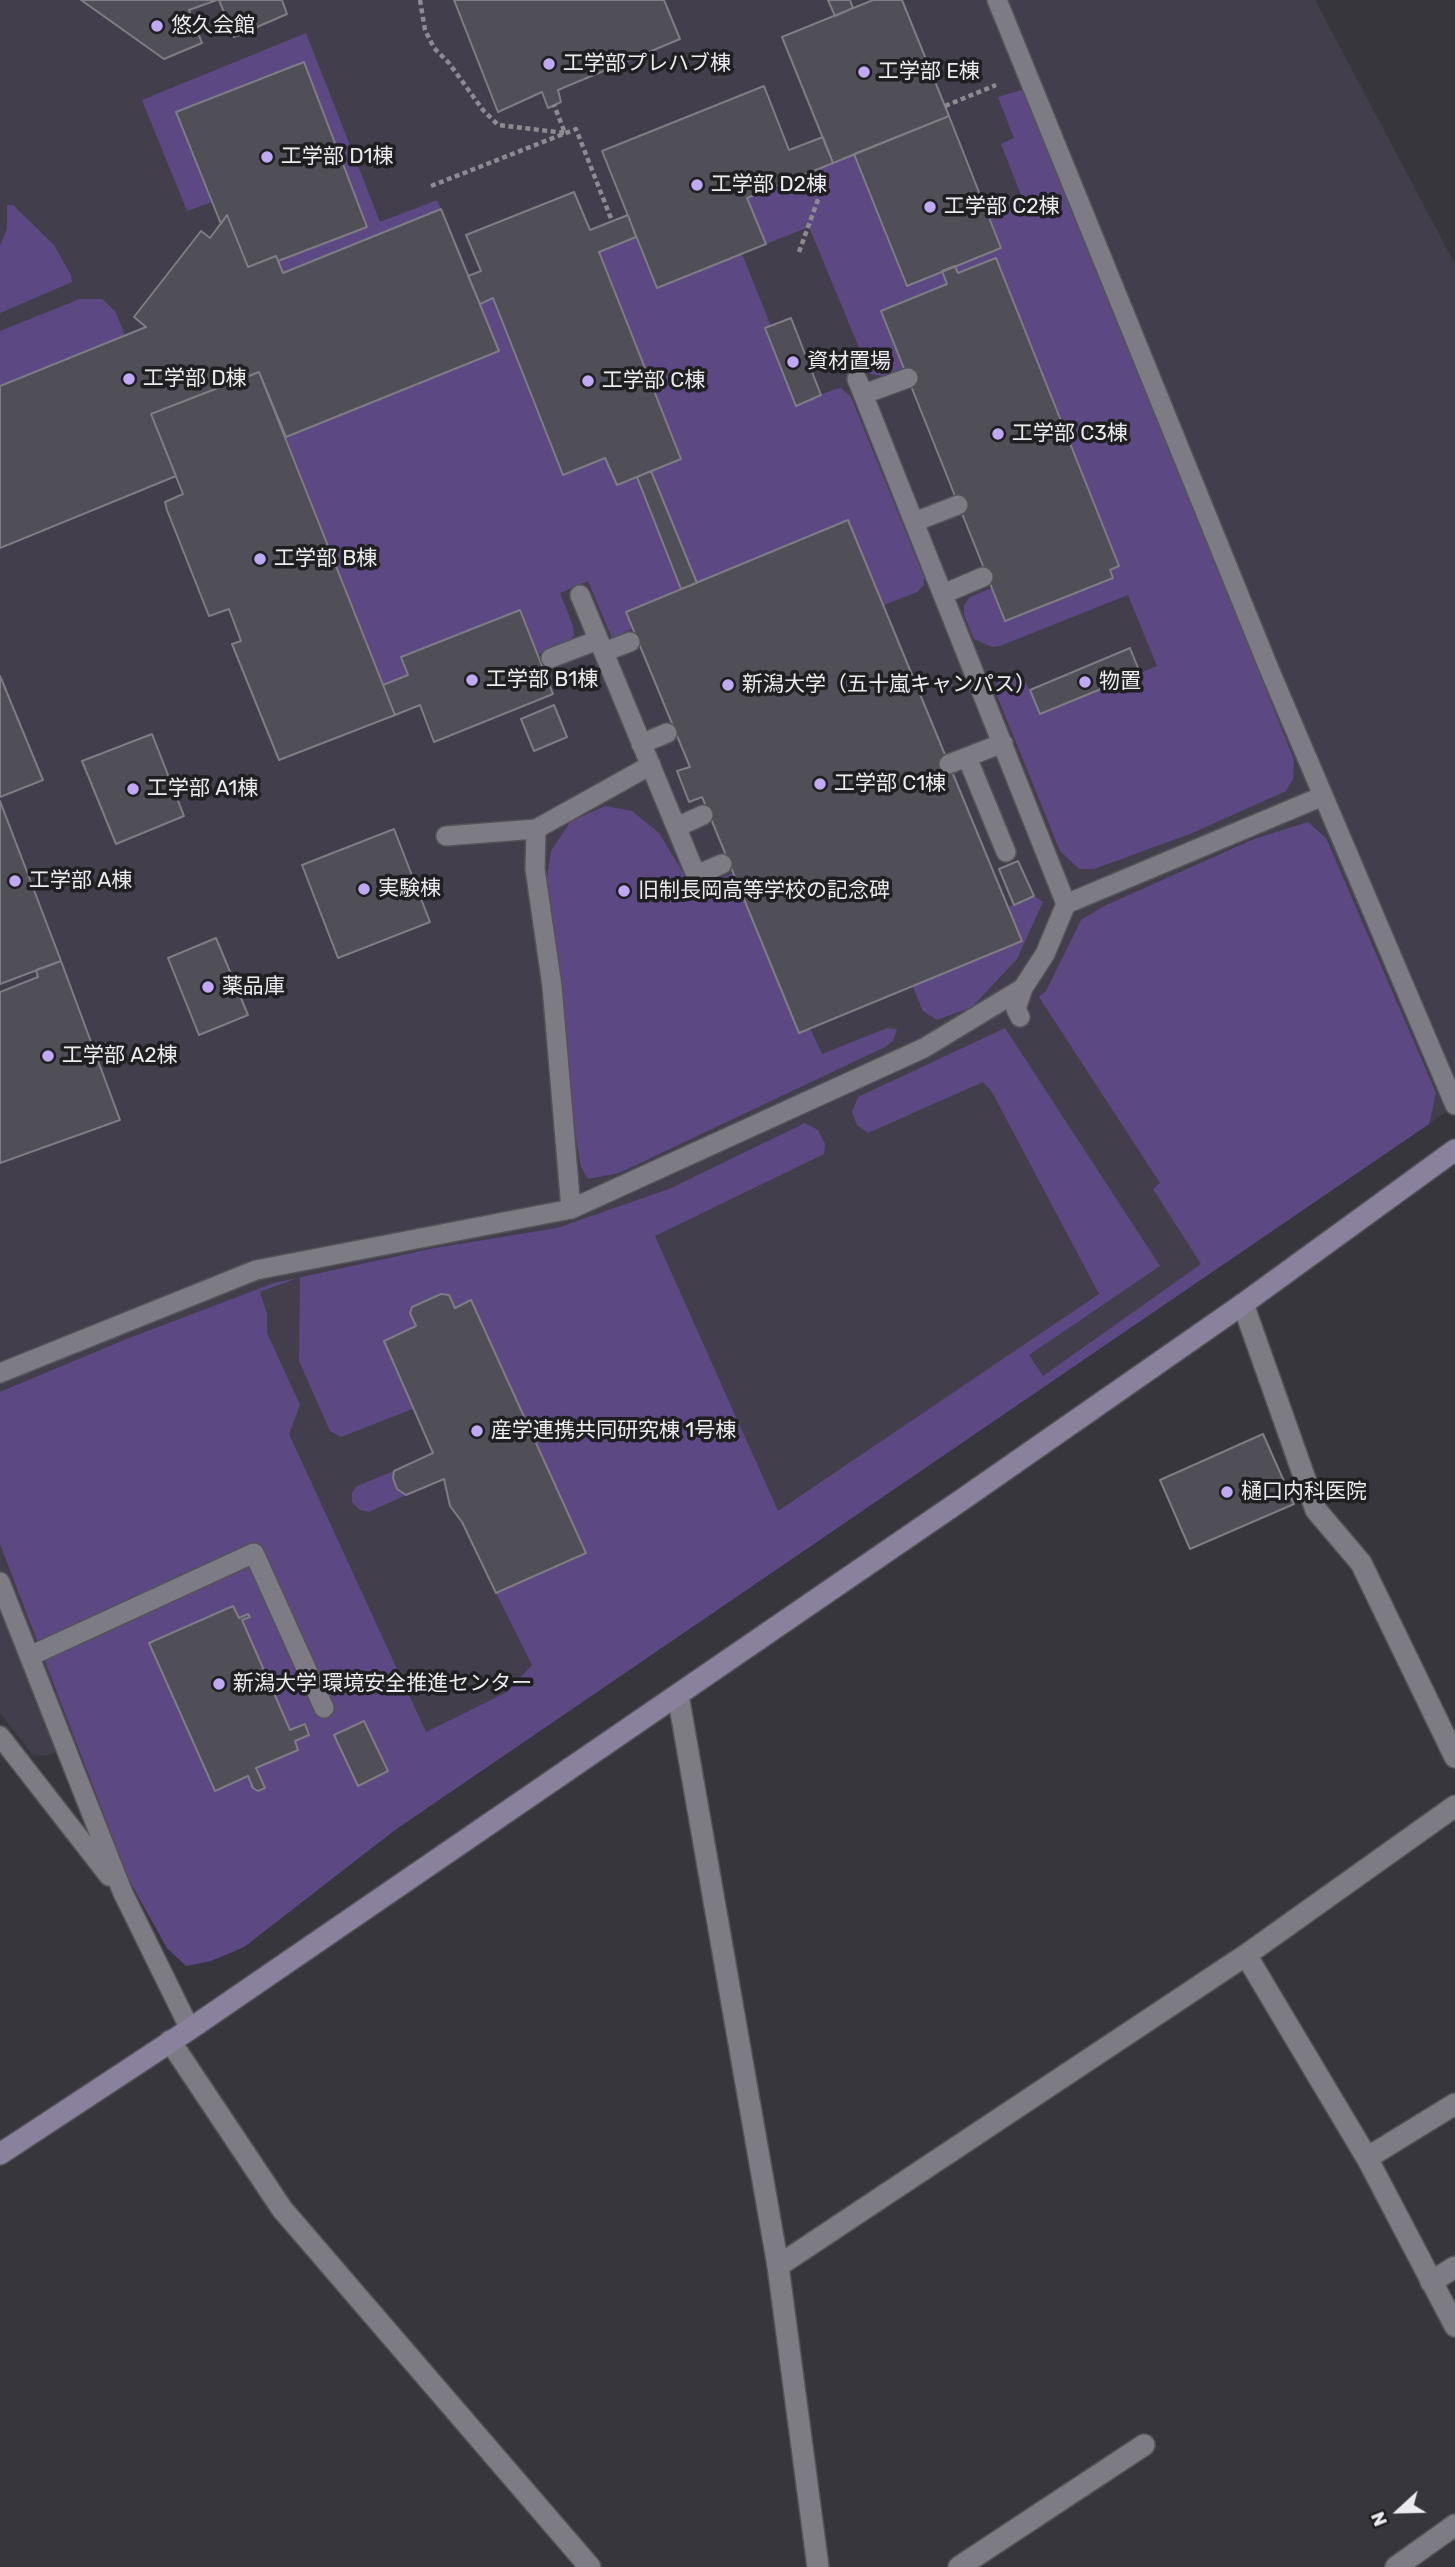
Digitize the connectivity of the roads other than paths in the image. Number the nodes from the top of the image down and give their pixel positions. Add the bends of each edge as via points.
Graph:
1 (997, 0) edge
2 (908, 378) dead end
3 (958, 505) dead end
4 (914, 522) junction
5 (983, 577) dead end
6 (943, 594) junction
7 (580, 595) dead end
8 (630, 642) dead end
9 (601, 646) junction
10 (551, 659) dead end
11 (667, 733) dead end
12 (1003, 743) junction
13 (641, 744) junction
14 (651, 765) junction
15 (1323, 796) junction
16 (703, 815) dead end
17 (677, 827) junction
18 (536, 829) junction
19 (446, 836) dead end
20 (1006, 852) dead end
21 (722, 864) dead end
22 (1066, 904) junction
23 (1023, 988) junction
24 (1020, 1017) dead end
25 (1455, 1105) edge
26 (1455, 1150) edge
27 (571, 1209) junction
28 (1243, 1304) junction
29 (0, 1373) edge
30 (0, 1582) edge
31 (30, 1656) junction
32 (678, 1695) junction
33 (324, 1708) dead end
34 (0, 1736) edge
35 (1455, 1757) edge
36 (1455, 1806) edge
37 (123, 1893) junction
38 (1246, 1955) junction
39 (190, 2029) junction
40 (170, 2041) junction
41 (1455, 2104) edge
42 (0, 2154) edge
43 (1367, 2158) junction
44 (778, 2266) junction
45 (1455, 2267) edge
46 (1432, 2282) junction
47 (1455, 2326) edge
48 (1144, 2445) dead end
49 (1455, 2525) edge
50 (590, 2567) edge
51 (818, 2567) edge
52 (959, 2567) edge
53 (1396, 2567) edge

1 - 15 lane
2 - 4 lane via 861,387
3 - 4 lane
4 - 6 lane
5 - 6 lane
6 - 12 lane
7 - 9 lane
8 - 9 lane
9 - 10 lane
9 - 13 lane
11 - 13 lane
12 - 20 lane via 958,761
12 - 22 lane
13 - 14 lane
14 - 17 lane
14 - 18 lane
15 - 22 lane
15 - 25 lane
16 - 17 lane
17 - 21 lane via 696,875
18 - 19 lane
18 - 27 lane via 535,869 552,985
22 - 23 lane via 1045,954
23 - 24 lane via 1016,1009
23 - 27 lane via 923,1048
26 - 28 street
27 - 29 lane via 256,1270
28 - 32 street
28 - 35 street via 1316,1510 1361,1563
30 - 31 lane
31 - 33 lane via 254,1553
31 - 37 lane
32 - 39 street
32 - 44 street
34 - 37 lane
36 - 38 street
37 - 39 lane
38 - 43 street
38 - 44 street
39 - 40 street
40 - 42 street
40 - 50 street via 282,2209
41 - 43 street
43 - 46 street
44 - 51 street
45 - 46 street
46 - 47 street
48 - 52 street
49 - 53 street

